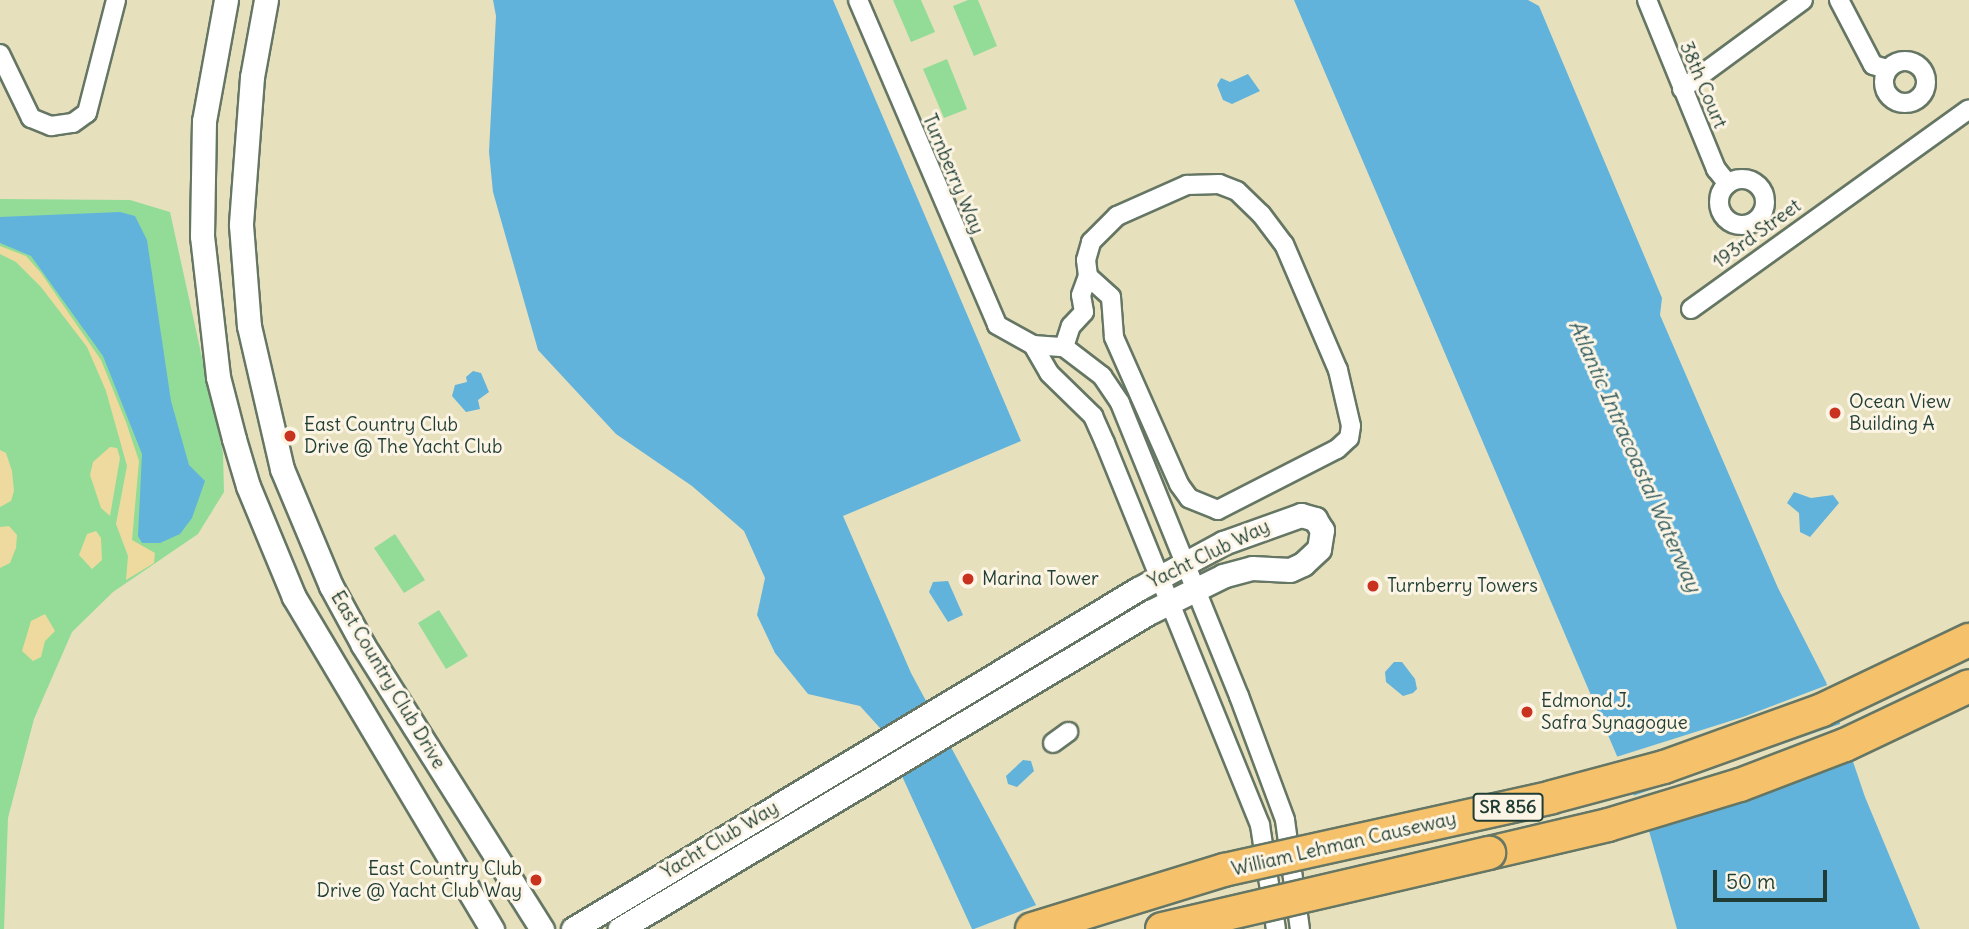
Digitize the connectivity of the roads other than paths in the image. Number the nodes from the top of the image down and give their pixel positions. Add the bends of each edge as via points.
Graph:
1 (116, 0) edge
2 (226, 0) edge
3 (266, 0) edge
4 (858, 0) edge
5 (1647, 0) edge
6 (1803, 0) edge
7 (1839, 0) edge
8 (0, 54) edge
9 (1887, 69) dead end
10 (1682, 89) junction
11 (1969, 95) edge
12 (1969, 109) edge
13 (1728, 184) dead end
14 (1849, 194) junction
15 (1088, 276) junction
16 (1690, 309) dead end
17 (1033, 345) junction
18 (1064, 347) junction
19 (1119, 402) junction
20 (1093, 416) junction
21 (289, 489) junction
22 (258, 510) junction
23 (303, 522) junction
24 (269, 538) junction
25 (1183, 565) junction
26 (1158, 579) junction
27 (1193, 591) junction
28 (1168, 603) junction
29 (1969, 640) edge
30 (1969, 686) edge
31 (1239, 696) junction
32 (1213, 705) junction
33 (382, 743) junction
34 (1284, 820) junction
35 (1260, 825) junction
36 (492, 929) edge
37 (507, 929) edge
38 (541, 929) edge
39 (573, 929) edge
40 (620, 929) edge
41 (1032, 929) edge
42 (1162, 929) edge
43 (1276, 929) edge
44 (1300, 929) edge

1 - 8 street via 87,113 73,123 51,126 31,118
2 - 22 street, East Country Club Drive via 204,121 202,236 218,377
3 - 21 street, East Country Club Drive via 252,77 241,226 249,326 266,410
4 - 17 street, Turnberry Way via 987,309 997,325
5 - 10 street, 38th Court
6 - 10 street
7 - 9 street via 1873,65
10 - 13 street, 38th Court via 1716,169
11 - 14 street, 193rd Street via 1851,182
12 - 14 street, 193rd Street
14 - 16 street, 193rd Street
15 - 15 street via 1091,242 1117,216 1187,185 1219,184 1237,191 1284,244 1340,381 1349,438 1318,460 1217,510 1189,498 1153,432 1114,337 1113,310 1103,285
15 - 18 street via 1081,295 1084,312 1071,326
17 - 18 street, Turnberry Way
17 - 20 street, Turnberry Way via 1049,373
18 - 19 street via 1102,376
19 - 20 street
19 - 25 street
20 - 26 street, Turnberry Way
21 - 22 street
21 - 23 street, East Country Club Drive
22 - 24 street, East Country Club Drive
23 - 24 street
23 - 38 street, East Country Club Drive via 363,645
24 - 33 street, East Country Club Drive via 294,597
25 - 26 street, Yacht Club Way
25 - 27 street
25 - 27 street, Yacht Club Way via 1277,521 1301,515 1315,519 1322,530 1318,549 1297,567 1252,568
26 - 28 street, Turnberry Way
26 - 39 street, Yacht Club Way
27 - 28 street, Yacht Club Way
27 - 31 street
28 - 32 street, Turnberry Way
28 - 40 street, Yacht Club Way
29 - 41 highway, William Lehman Causeway / SR 856, bridge via 1822,710 1664,766 1552,797 1210,874
30 - 42 highway, William Lehman Causeway / SR 856, bridge via 1833,750 1659,811
31 - 32 street
31 - 34 street
32 - 35 street, Turnberry Way
33 - 36 street, East Country Club Drive via 401,783
33 - 37 street via 460,850
34 - 35 street
34 - 44 street
35 - 43 street, Turnberry Way

